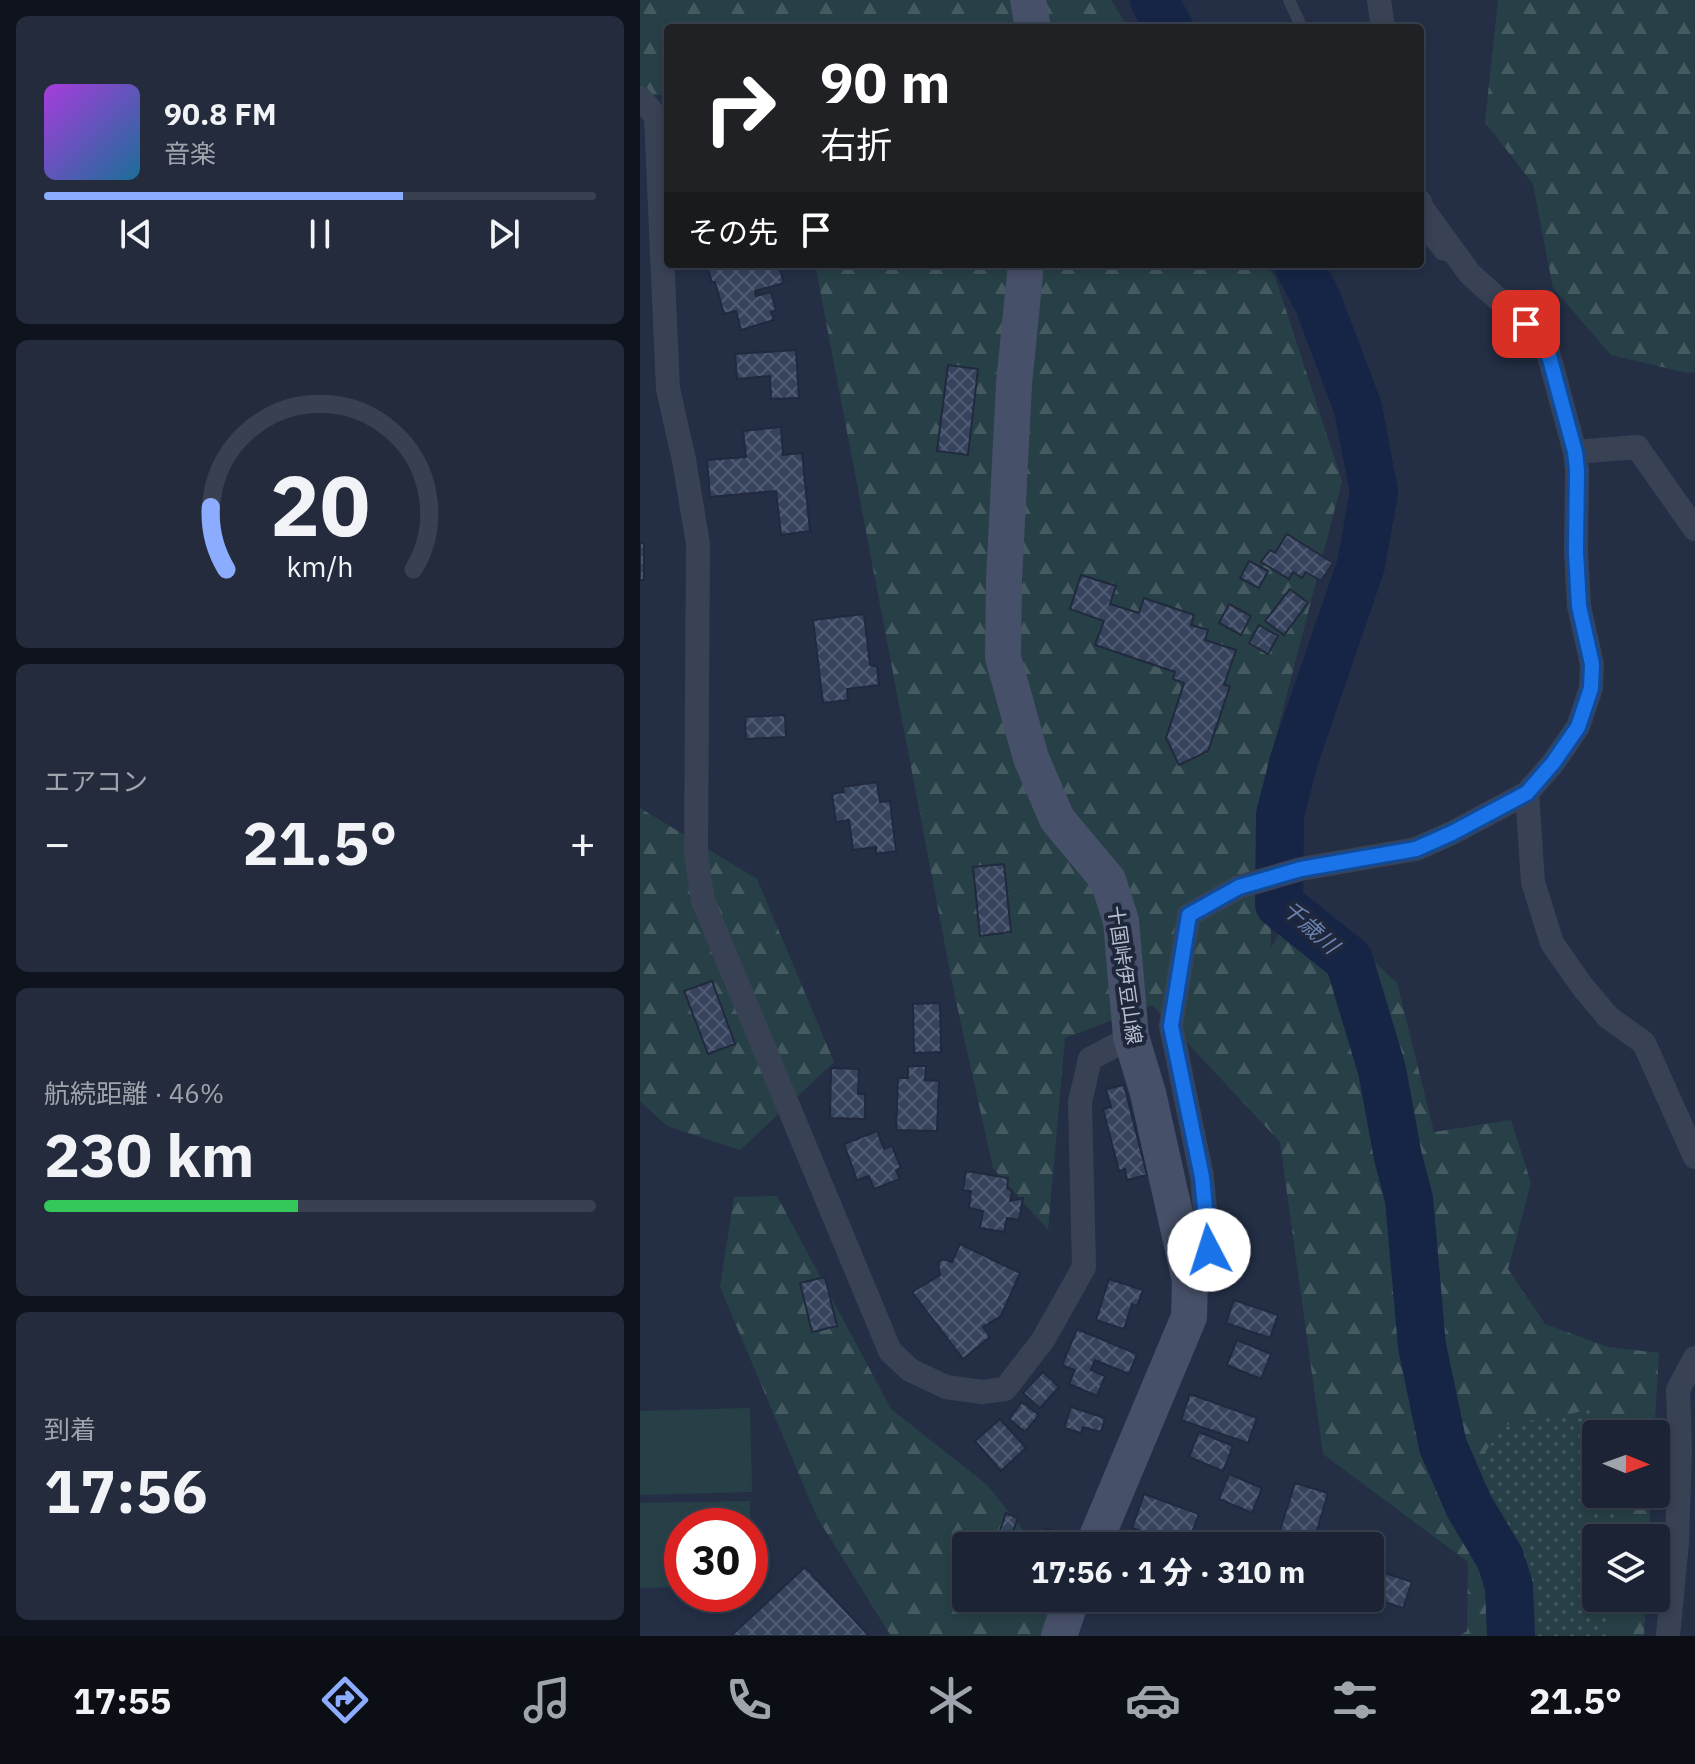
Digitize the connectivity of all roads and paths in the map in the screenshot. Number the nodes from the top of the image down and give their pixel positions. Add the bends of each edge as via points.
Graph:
1 (1028, 0) edge
2 (1289, 0) edge
3 (1379, 0) edge
4 (1032, 24) edge
5 (1300, 24) edge
6 (1382, 24) edge
7 (640, 98) edge
8 (1424, 211) edge
9 (1424, 233) edge
10 (1459, 258) junction
11 (1026, 268) edge
12 (1575, 452) junction
13 (1695, 529) edge
14 (1527, 793) junction
15 (1131, 1037) junction
16 (1695, 1157) edge
17 (1190, 1281) junction
18 (1695, 1358) edge
19 (1099, 1532) edge
20 (1067, 1612) edge
21 (1059, 1636) edge
22 (1668, 1636) edge

1 - 4 main road
2 - 5 lane
3 - 6 street
7 - 15 street via 656,116 668,389 698,544 696,854 703,901 890,1351 910,1370 946,1387 1005,1389 1043,1340 1084,1267 1080,1102 1090,1059
8 - 10 street
9 - 10 lane via 1441,254
10 - 12 street via 1545,341
11 - 15 main road, 十国峠伊豆山線 via 1014,384 1003,657 1031,758 1057,819 1108,880 1121,921
12 - 13 street via 1637,447
12 - 14 street via 1579,606 1592,664 1591,688 1578,727
14 - 16 street via 1533,882 1552,943 1608,1017 1644,1043
14 - 17 street via 1416,849 1301,869 1239,887 1189,915 1171,1026 1202,1177 1211,1274
15 - 17 main road, 十国峠伊豆山線
17 - 19 main road, 十国峠伊豆山線 via 1189,1317
18 - 22 street via 1678,1390 1677,1542
20 - 21 main road

